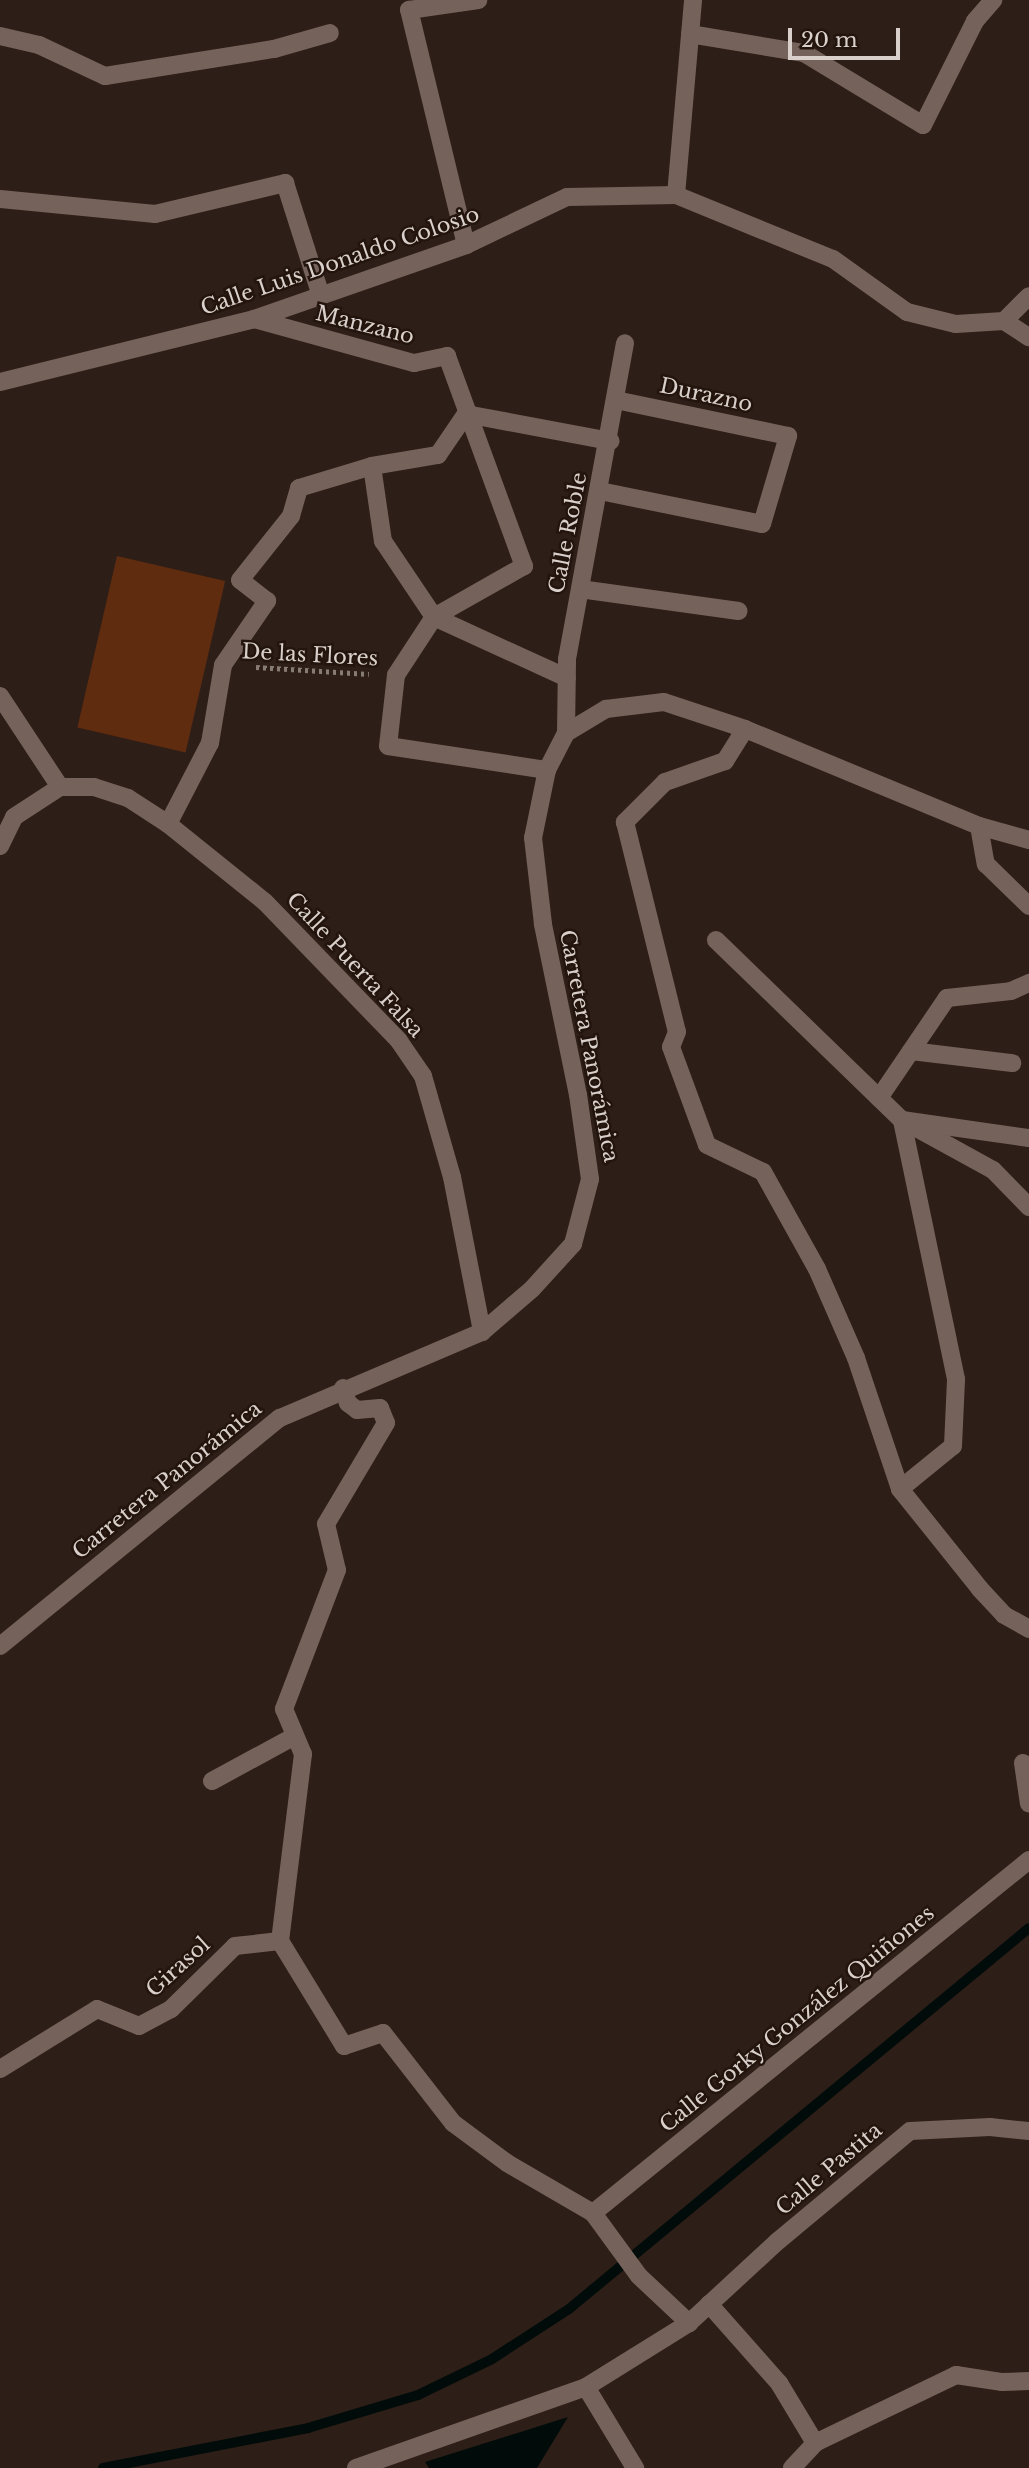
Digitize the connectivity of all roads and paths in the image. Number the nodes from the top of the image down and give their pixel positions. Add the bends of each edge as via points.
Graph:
1 (478, 0) edge
2 (693, 0) edge
3 (993, 0) edge
4 (330, 33) dead end
5 (690, 34) junction
6 (0, 36) edge
7 (676, 195) junction
8 (0, 199) edge
9 (466, 245) junction
10 (320, 293) junction
11 (1029, 296) edge
12 (254, 319) junction
13 (1004, 321) junction
14 (1029, 337) edge
15 (625, 343) dead end
16 (0, 383) edge
17 (616, 400) junction
18 (466, 414) junction
19 (610, 441) junction
20 (372, 466) junction
21 (600, 491) junction
22 (580, 589) junction
23 (738, 611) dead end
24 (434, 617) junction
25 (223, 665) junction
26 (396, 675) junction
27 (566, 678) junction
28 (0, 696) edge
29 (745, 729) junction
30 (566, 733) junction
31 (547, 770) junction
32 (60, 788) junction
33 (168, 824) junction
34 (979, 826) junction
35 (1029, 840) edge
36 (0, 846) edge
37 (1029, 906) edge
38 (716, 940) dead end
39 (1029, 983) edge
40 (911, 1051) junction
41 (1012, 1063) dead end
42 (879, 1098) junction
43 (902, 1120) junction
44 (1029, 1138) edge
45 (1029, 1207) edge
46 (482, 1332) junction
47 (343, 1388) junction
48 (900, 1489) junction
49 (1029, 1629) edge
50 (0, 1646) edge
51 (295, 1735) junction
52 (1023, 1763) dead end
53 (212, 1781) dead end
54 (1029, 1804) edge
55 (1029, 1860) edge
56 (280, 1941) junction
57 (0, 2068) edge
58 (1029, 2131) edge
59 (593, 2213) junction
60 (709, 2304) junction
61 (689, 2323) junction
62 (1029, 2381) edge
63 (586, 2387) junction
64 (815, 2443) junction
65 (356, 2468) edge
66 (635, 2468) edge
67 (792, 2468) edge

1 - 9 street via 409,10
2 - 5 street
3 - 5 street via 975,21 923,125 804,53
4 - 6 street via 274,49 105,76 39,45
5 - 7 street
7 - 9 street, Calle Luis Donaldo Colosio via 567,197
7 - 13 street, Calle Luis Donaldo Colosio via 833,259 907,312 956,324
8 - 10 street via 155,214 285,183
9 - 10 street, Calle Luis Donaldo Colosio
10 - 12 street, Calle Luis Donaldo Colosio
11 - 13 street
12 - 16 street, Calle Luis Donaldo Colosio
12 - 18 street, Manzano via 414,363 447,356
13 - 14 street
15 - 17 street, Calle Roble
17 - 19 street, Calle Roble
17 - 21 street, Durazno via 788,436 762,524
18 - 19 street
18 - 20 street via 438,455
18 - 24 street via 524,566
19 - 21 street, Calle Roble
20 - 24 street via 383,541
20 - 25 street via 299,488 291,516 240,580 267,601
21 - 22 street, Calle Roble
22 - 23 street
22 - 27 street, Calle Roble
24 - 26 street
24 - 27 street
25 - 26 path, De las Flores
25 - 33 street via 210,743
26 - 31 street via 388,746
27 - 30 street, Calle Roble
28 - 32 street
29 - 30 street via 664,702 606,709
29 - 34 street
29 - 48 street via 724,761 665,782 625,822 677,1032 671,1047 707,1145 763,1171 817,1269 856,1358
30 - 31 street, Carretera Panorámica
31 - 46 street, Carretera Panorámica via 533,838 543,923 579,1095 590,1179 573,1244 533,1289
32 - 33 street, Calle Puerta Falsa via 94,787 128,798
32 - 36 street via 14,817
33 - 46 street, Calle Puerta Falsa via 265,902 399,1041 423,1076 452,1177
34 - 35 street
34 - 37 street via 986,864
38 - 42 street
39 - 40 street via 1012,991 947,998
40 - 41 street
40 - 42 street
42 - 43 street
43 - 44 street
43 - 45 street via 993,1170
43 - 48 street via 956,1379 953,1446
46 - 47 street, Carretera Panorámica
47 - 50 street, Carretera Panorámica via 280,1418
47 - 51 street via 348,1404 357,1410 380,1408 386,1423 326,1524 337,1570 284,1709
48 - 49 street via 979,1589 1004,1615
51 - 53 street
51 - 56 street via 303,1754
52 - 54 street
55 - 59 street, Calle Gorky González Quiñones
56 - 57 street, Girasol via 235,1946 171,2009 139,2026 97,2009
56 - 59 street via 344,2046 383,2033 453,2123 507,2163
58 - 60 street, Calle Pastita via 990,2127 910,2131
59 - 61 street via 639,2276
60 - 61 street, Calle Pastita
60 - 64 street via 779,2383
61 - 63 street, Calle Pastita
62 - 64 street via 956,2375
63 - 65 street, Calle Pastita
63 - 66 street
64 - 67 street

